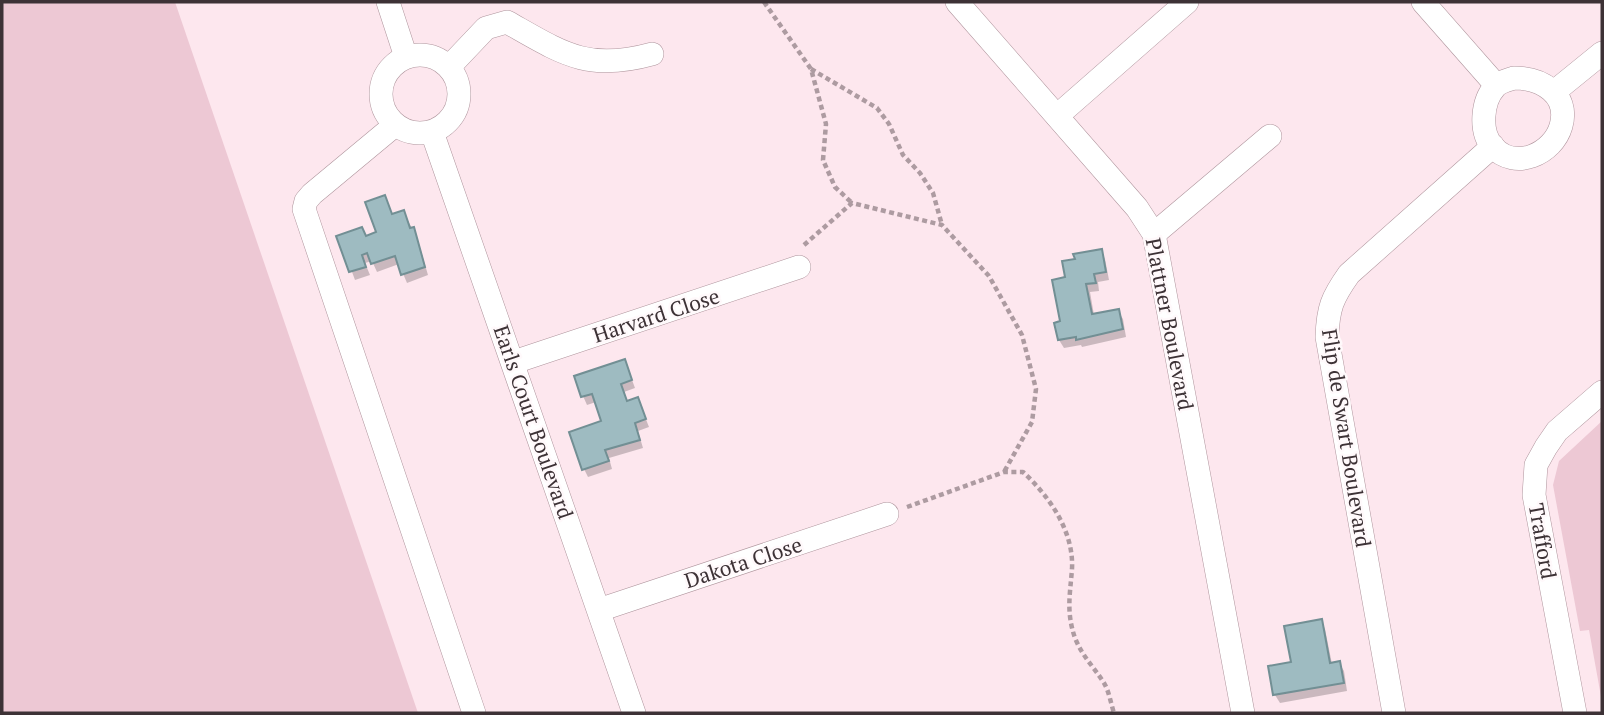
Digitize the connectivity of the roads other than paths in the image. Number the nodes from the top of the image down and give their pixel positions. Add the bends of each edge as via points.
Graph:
1 (388, 2) edge
2 (957, 2) edge
3 (1187, 2) edge
4 (1423, 2) edge
5 (1602, 53) edge
6 (652, 54) dead end
7 (407, 57) junction
8 (449, 67) junction
9 (1496, 85) junction
10 (1554, 92) junction
11 (1057, 116) junction
12 (395, 125) junction
13 (432, 132) junction
14 (1270, 135) dead end
15 (1493, 146) junction
16 (1154, 234) junction
17 (799, 267) road end
18 (514, 362) junction
19 (1602, 392) edge
20 (887, 514) road end
21 (599, 610) junction
22 (474, 713) edge
23 (634, 713) edge
24 (1243, 713) edge
25 (1394, 713) edge
26 (1575, 713) edge

1 - 7 street
2 - 11 street, Plattner Boulevard
3 - 11 street
4 - 9 street
5 - 10 street
6 - 8 street via 628,60 573,57 507,22 486,28
7 - 8 street via 429,55
7 - 12 street via 388,71 380,93
8 - 13 street via 460,91 458,104 453,117
9 - 10 street via 1529,78
9 - 15 street via 1484,111
10 - 15 street via 1561,105 1562,123 1552,144 1525,158 1510,157
11 - 16 street, Plattner Boulevard
12 - 13 street via 419,134
12 - 22 street via 312,194 304,209
13 - 18 street, Earls Court Boulevard
14 - 16 street
15 - 25 street, Flip de Swart Boulevard via 1349,274 1328,312 1327,337
16 - 24 street, Plattner Boulevard
17 - 18 street, Harvard Close
18 - 21 street, Earls Court Boulevard
19 - 26 street, Trafford via 1557,431 1536,466 1534,495
20 - 21 street, Dakota Close
21 - 23 street, Earls Court Boulevard

